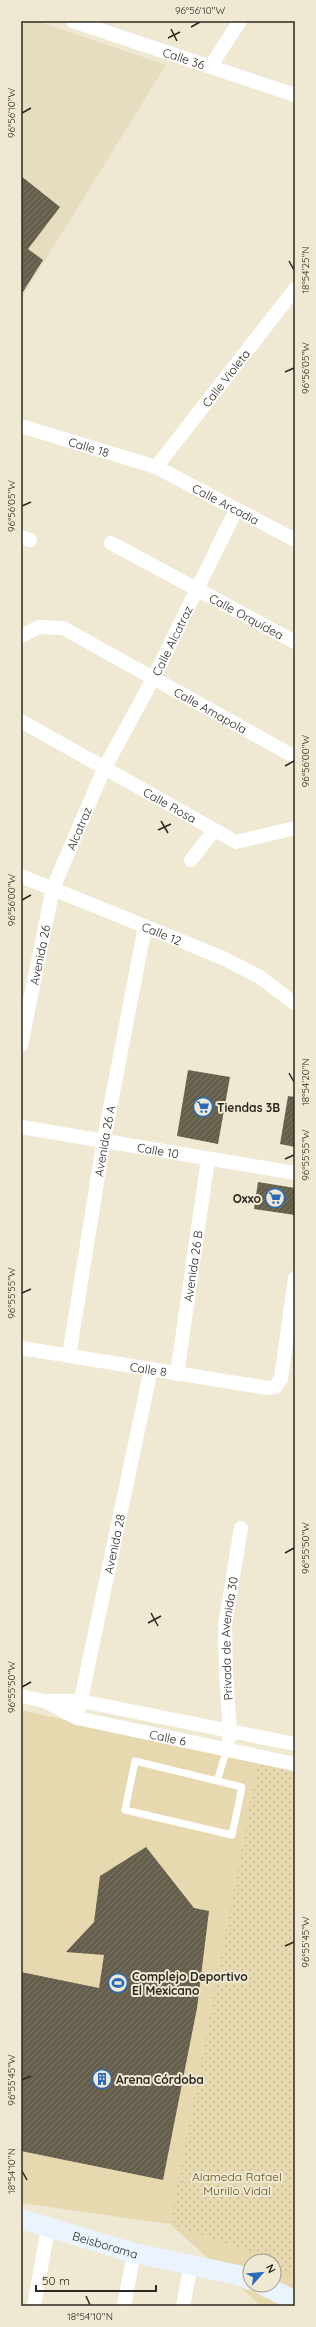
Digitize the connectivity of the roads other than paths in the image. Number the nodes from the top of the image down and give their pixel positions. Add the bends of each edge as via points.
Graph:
1 (73, 21) edge
2 (240, 21) edge
3 (210, 67) junction
4 (295, 95) edge
5 (295, 289) edge
6 (21, 426) edge
7 (156, 467) junction
8 (236, 510) junction
9 (295, 540) edge
10 (111, 543) dead end
11 (198, 590) junction
12 (21, 636) edge
13 (295, 642) edge
14 (153, 679) junction
15 (21, 722) edge
16 (295, 757) edge
17 (104, 769) junction
18 (295, 828) edge
19 (214, 831) junction
20 (191, 860) dead end
21 (21, 876) edge
22 (54, 888) junction
23 (145, 927) junction
24 (295, 1004) edge
25 (21, 1045) edge
26 (21, 1127) edge
27 (104, 1140) junction
28 (208, 1159) junction
29 (295, 1173) edge
30 (295, 1278) edge
31 (21, 1348) edge
32 (69, 1356) junction
33 (151, 1370) junction
34 (177, 1374) junction
35 (241, 1528) dead end
36 (21, 1696) edge
37 (45, 1701) junction
38 (81, 1701) junction
39 (77, 1718) junction
40 (230, 1731) junction
41 (295, 1744) edge
42 (227, 1749) junction
43 (295, 1764) edge
44 (217, 1780) junction
45 (21, 2220) edge
46 (48, 2228) junction
47 (134, 2253) junction
48 (191, 2265) junction
49 (242, 2278) edge
50 (279, 2293) edge
51 (295, 2301) edge
52 (34, 2306) edge
53 (124, 2306) edge
54 (183, 2306) edge

1 - 3 street, Calle 36
2 - 3 street
3 - 4 street, Calle 36
5 - 7 street, Calle Violeta
6 - 7 street, Calle 18
7 - 8 street, Calle Arcadia
8 - 9 street, Calle Arcadia
8 - 11 street, Calle Alcatraz
10 - 11 street, Calle Orquídea
11 - 13 street, Calle Orquídea
11 - 14 street, Calle Alcatraz
12 - 14 street, Calle Amapola via 39,627 63,628
14 - 16 street, Calle Amapola
14 - 17 street, Calle Alcatraz
15 - 17 street, Calle Rosa
17 - 19 street, Calle Rosa
17 - 22 street, Alcatraz
18 - 19 street, Calle Rosa via 236,842
19 - 20 street
21 - 22 street, Calle 12
22 - 23 street, Calle 12
22 - 25 street, Avenida 26
23 - 24 street, Calle 12 via 222,958 260,977
23 - 27 street, Avenida 26 A
26 - 27 street, Calle 10
27 - 28 street, Calle 10
27 - 32 street, Avenida 26 A
28 - 29 street, Calle 10
28 - 34 street, Avenida 26 B
30 - 34 street, Calle 8 via 281,1379 275,1387 267,1388
31 - 32 street, Calle 8
32 - 33 street, Calle 8
33 - 34 street, Calle 8
33 - 38 street, Avenida 28
35 - 40 street, Privada de Avenida 30 via 225,1625
36 - 37 street, Calle 6
37 - 38 street, Calle 6
37 - 39 street, Calle 6
38 - 39 street, Avenida 28
38 - 40 street, Calle 6
39 - 42 street, Calle 6
40 - 41 street, Calle 6
40 - 42 street, Privada de Avenida 30
42 - 43 street, Calle 6
42 - 44 lane
44 - 44 lane via 135,1761 125,1810 232,1835 242,1788
45 - 46 street, Beisborama
46 - 47 street, Beisborama
46 - 52 street
47 - 48 street, Beisborama
47 - 53 street
48 - 49 street, Beisborama
48 - 54 street
50 - 51 street

